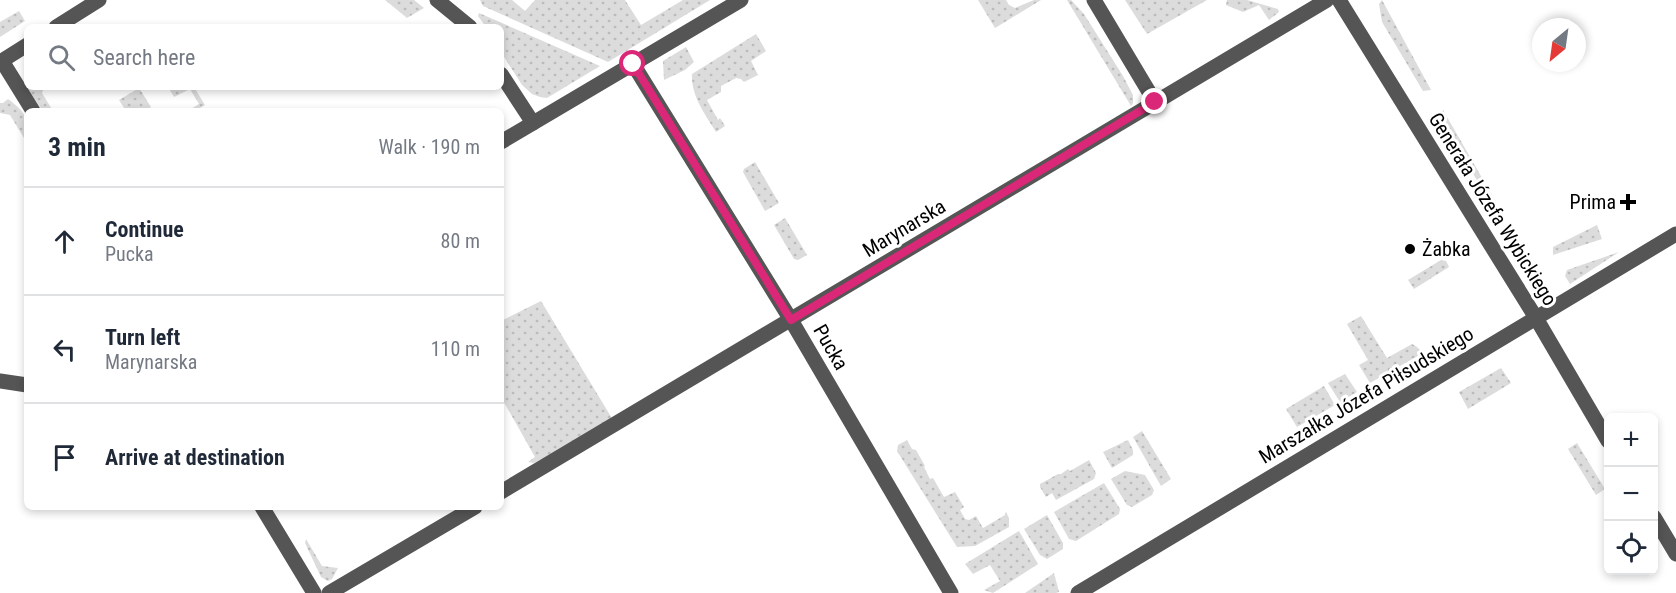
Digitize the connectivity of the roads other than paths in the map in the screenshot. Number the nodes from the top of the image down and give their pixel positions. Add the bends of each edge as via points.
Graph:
1 (99, 0) edge
2 (437, 0) edge
3 (741, 0) edge
4 (1094, 0) edge
5 (1327, 0) edge
6 (1339, 0) edge
7 (61, 24) edge
8 (466, 24) edge
9 (24, 47) edge
10 (1, 61) edge
11 (633, 64) junction
12 (504, 79) edge
13 (1155, 102) junction
14 (31, 108) edge
15 (533, 123) junction
16 (504, 140) edge
17 (1676, 234) edge
18 (1536, 318) junction
19 (791, 320) junction
20 (0, 381) edge
21 (24, 385) edge
22 (1604, 434) edge
23 (504, 490) edge
24 (264, 510) edge
25 (470, 510) edge
26 (1655, 521) edge
27 (1676, 555) edge
28 (314, 593) edge
29 (329, 593) edge
30 (951, 593) edge
31 (1078, 593) edge

1 - 7 street
2 - 8 street
3 - 11 street
4 - 13 street
5 - 13 street, Marynarska
6 - 18 street, Generała Józefa Wybickiego
9 - 10 street
10 - 14 street
11 - 15 street
11 - 19 street, Pucka
12 - 15 street
13 - 19 street, Marynarska
15 - 16 street
17 - 18 street, Marszałka Józefa Piłsudskiego
18 - 22 street, Generała Józefa Wybickiego
18 - 31 street, Marszałka Józefa Piłsudskiego
19 - 23 street, Marynarska
19 - 30 street, Pucka
20 - 21 street
24 - 28 street
25 - 29 street
26 - 27 street

